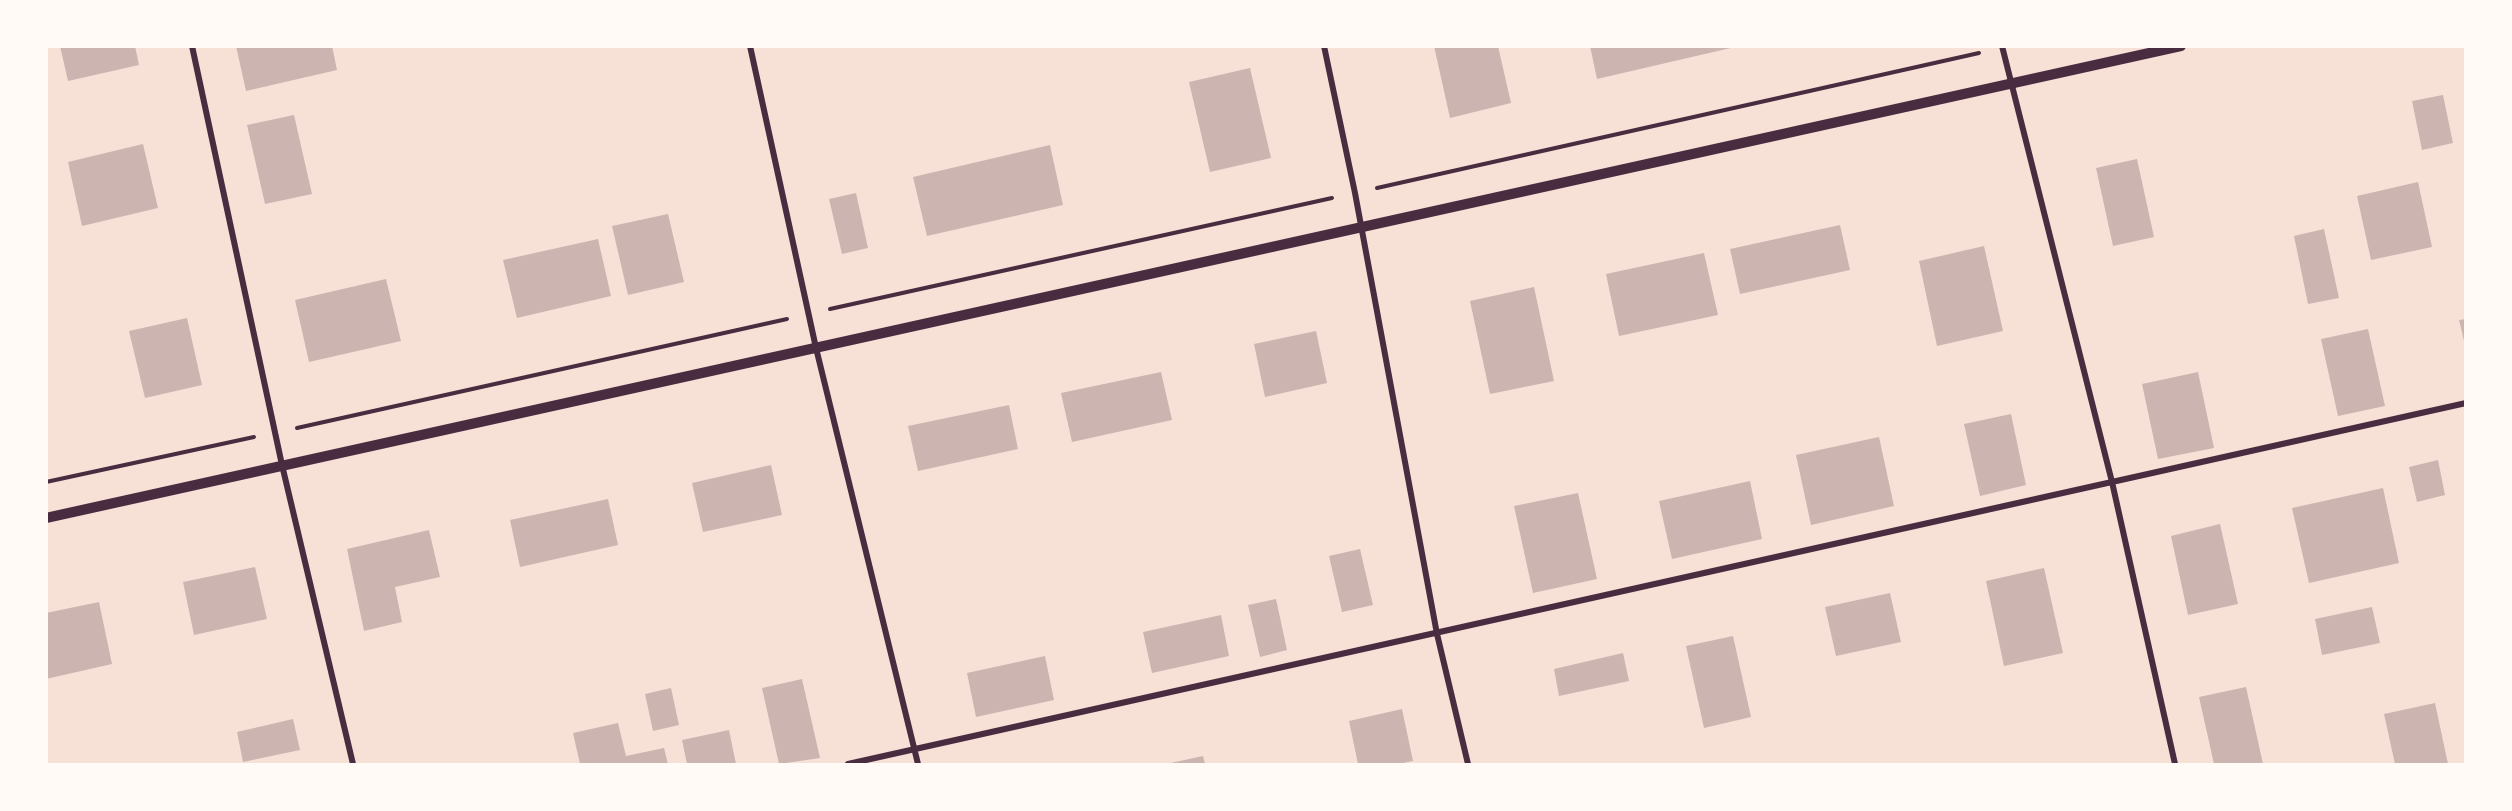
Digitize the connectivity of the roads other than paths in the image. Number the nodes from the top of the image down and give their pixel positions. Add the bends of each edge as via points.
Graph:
1 (192, 46) edge
2 (750, 46) edge
3 (1324, 46) edge
4 (2181, 46) edge
5 (2003, 47) edge
6 (2010, 84) junction
7 (1362, 229) junction
8 (816, 348) junction
9 (2466, 403) edge
10 (282, 465) junction
11 (2112, 482) junction
12 (46, 518) edge
13 (1437, 634) junction
14 (914, 750) junction
15 (353, 765) edge
16 (848, 765) edge
17 (918, 765) edge
18 (1468, 765) edge
19 (2175, 765) edge

1 - 10 street
2 - 8 street
3 - 7 street
4 - 6 street
5 - 6 street
6 - 7 street
6 - 11 street
7 - 8 street
7 - 13 street
8 - 10 street
8 - 14 street
9 - 11 street
10 - 12 street
10 - 15 street
11 - 13 street
11 - 19 street
13 - 14 street
13 - 18 street
14 - 16 street
14 - 17 street

